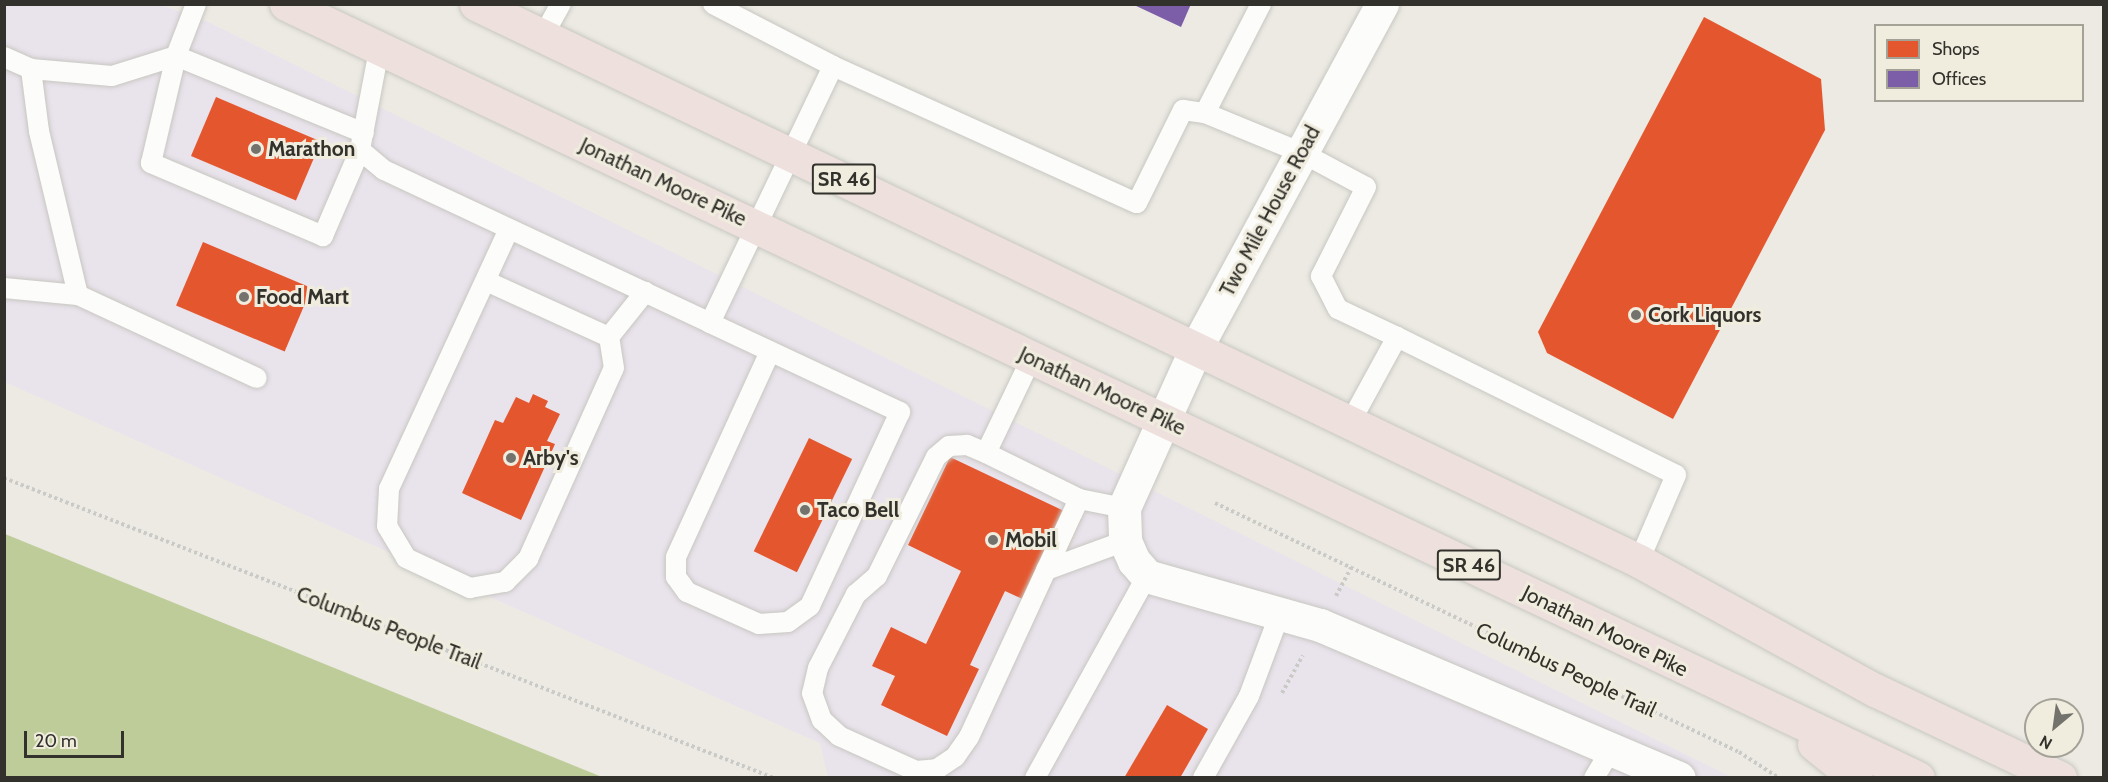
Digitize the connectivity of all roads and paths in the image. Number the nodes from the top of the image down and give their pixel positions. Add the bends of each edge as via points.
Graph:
1 (196, 4) edge
2 (286, 4) edge
3 (476, 4) edge
4 (561, 4) edge
5 (713, 4) edge
6 (1261, 4) edge
7 (1382, 4) edge
8 (543, 36) junction
9 (379, 50) junction
10 (176, 56) junction
11 (4, 57) edge
12 (834, 66) junction
13 (30, 69) junction
14 (1205, 113) junction
15 (362, 141) junction
16 (1302, 153) junction
17 (791, 154) junction
18 (758, 227) junction
19 (509, 229) junction
20 (486, 281) junction
21 (4, 288) edge
22 (645, 292) junction
23 (78, 295) junction
24 (710, 324) junction
25 (609, 337) junction
26 (1397, 337) junction
27 (1197, 346) junction
28 (770, 352) junction
29 (1032, 357) junction
30 (258, 378) dead end
31 (1165, 421) junction
32 (1351, 421) junction
33 (986, 453) junction
34 (4, 478) edge
35 (1079, 499) junction
36 (1215, 503) dead end
37 (1124, 508) junction
38 (1125, 540) junction
39 (1639, 561) junction
40 (1351, 568) junction
41 (1046, 570) junction
42 (1148, 576) junction
43 (1280, 613) junction
44 (1320, 625) junction
45 (1280, 696) dead end
46 (1772, 711) junction
47 (1602, 764) edge
48 (774, 777) edge
49 (1035, 777) edge
50 (1203, 777) edge
51 (1679, 777) edge
52 (1779, 777) edge
53 (1856, 777) edge
54 (1918, 777) edge
55 (2060, 777) edge

1 - 10 lane
2 - 9 highway, Jonathan Moore Pike / SR 46
3 - 8 highway, SR 46
4 - 8 lane
5 - 12 lane
6 - 14 lane
7 - 16 street, Two Mile House Road
8 - 17 highway, SR 46
9 - 15 lane
9 - 18 highway, Jonathan Moore Pike / SR 46
10 - 13 lane via 112,76
10 - 15 lane
10 - 15 lane via 151,163 323,236
11 - 13 lane
12 - 14 lane via 1137,203 1183,110
12 - 17 lane
13 - 23 lane via 39,131
14 - 16 lane
15 - 19 lane via 384,170
16 - 26 lane via 1366,187 1321,276 1338,309
16 - 27 street, Two Mile House Road
17 - 18 lane
17 - 27 highway, SR 46
18 - 24 lane
18 - 29 highway, Jonathan Moore Pike / SR 46
19 - 20 lane
19 - 22 lane
20 - 25 lane
20 - 25 lane via 389,489 387,526 406,558 470,588 505,582 528,559 614,368
21 - 23 lane
22 - 24 lane
22 - 25 lane
23 - 30 lane
24 - 28 lane
26 - 32 lane
26 - 39 lane via 1676,475
27 - 31 street, Two Mile House Road
27 - 32 highway, SR 46
28 - 28 lane via 900,412 810,606 788,622 759,624 687,592 676,577 676,557
29 - 31 highway, Jonathan Moore Pike / SR 46
29 - 33 lane
31 - 37 street, Two Mile House Road
31 - 46 highway, Jonathan Moore Pike / SR 46
32 - 39 highway, SR 46
33 - 35 lane
33 - 41 lane via 967,445 949,446 936,457 877,576 856,594 818,668 812,693 822,720 839,736 915,771 938,769 955,757 969,737
34 - 48 path, Columbus People Trail
35 - 37 lane
35 - 41 lane
36 - 40 path, Columbus People Trail
37 - 38 street
38 - 41 lane
38 - 42 street via 1134,561
39 - 55 highway, SR 46 via 1875,690
40 - 44 path
40 - 52 path, Columbus People Trail via 1739,752
42 - 43 street
42 - 49 lane
43 - 44 street
43 - 50 lane via 1249,696
44 - 45 path
44 - 47 street
46 - 53 highway
46 - 54 highway, Jonathan Moore Pike / SR 46
47 - 51 street

